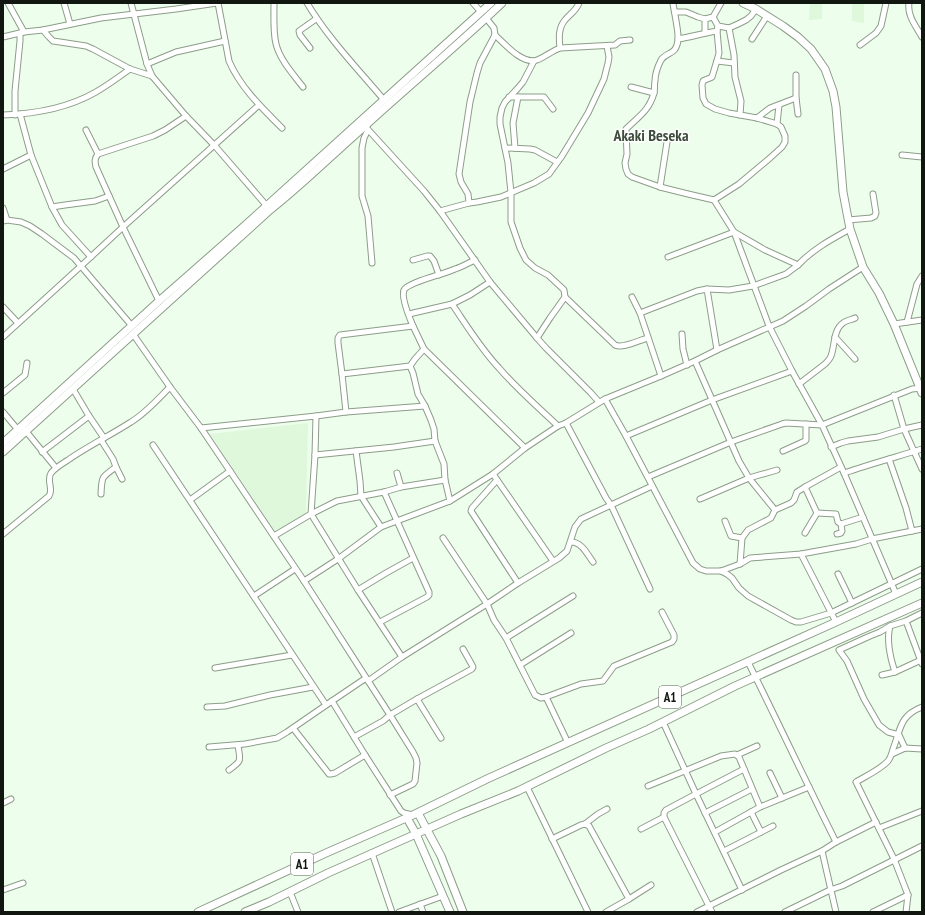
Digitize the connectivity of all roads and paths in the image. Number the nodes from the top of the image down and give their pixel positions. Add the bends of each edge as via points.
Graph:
1 (8, 3) edge
2 (64, 3) edge
3 (131, 3) edge
4 (175, 3) edge
5 (218, 3) edge
6 (274, 3) edge
7 (307, 3) edge
8 (473, 3) edge
9 (491, 3) edge
10 (502, 3) edge
11 (579, 3) edge
12 (673, 3) edge
13 (721, 3) edge
14 (743, 3) edge
15 (886, 3) edge
16 (909, 3) edge
17 (176, 9) junction
18 (756, 9) junction
19 (481, 12) junction
20 (675, 12) junction
21 (134, 14) junction
22 (767, 16) junction
23 (713, 17) junction
24 (486, 18) junction
25 (316, 19) junction
26 (705, 19) junction
27 (70, 24) junction
28 (729, 28) junction
29 (717, 29) junction
30 (43, 30) junction
31 (22, 32) junction
32 (705, 33) junction
33 (494, 34) junction
34 (3, 37) edge
35 (922, 37) edge
36 (678, 39) junction
37 (752, 39) dead end
38 (630, 40) dead end
39 (225, 41) junction
40 (860, 45) dead end
41 (607, 46) junction
42 (310, 48) dead end
43 (560, 48) junction
44 (534, 61) junction
45 (717, 61) junction
46 (734, 63) junction
47 (147, 64) junction
48 (130, 69) junction
49 (796, 75) dead end
50 (152, 76) junction
51 (303, 87) dead end
52 (630, 87) dead end
53 (654, 93) junction
54 (518, 97) junction
55 (509, 98) junction
56 (796, 98) junction
57 (384, 100) junction
58 (260, 105) junction
59 (779, 105) junction
60 (553, 109) dead end
61 (17, 114) junction
62 (798, 114) dead end
63 (3, 115) edge
64 (740, 115) junction
65 (186, 116) junction
66 (757, 118) junction
67 (777, 124) junction
68 (364, 126) junction
69 (282, 128) dead end
70 (86, 130) dead end
71 (667, 142) dead end
72 (215, 146) junction
73 (505, 148) junction
74 (515, 148) junction
75 (31, 154) junction
76 (98, 154) junction
77 (902, 155) dead end
78 (922, 158) edge
79 (557, 162) junction
80 (3, 169) edge
81 (660, 187) junction
82 (511, 193) junction
83 (873, 194) dead end
84 (109, 196) junction
85 (714, 200) junction
86 (469, 203) junction
87 (266, 205) junction
88 (52, 207) junction
89 (3, 208) edge
90 (440, 211) junction
91 (848, 220) junction
92 (5, 221) edge
93 (123, 227) junction
94 (850, 229) junction
95 (734, 232) junction
96 (91, 257) junction
97 (668, 258) dead end
98 (413, 260) dead end
99 (475, 260) junction
100 (372, 263) dead end
101 (798, 265) junction
102 (81, 266) junction
103 (863, 267) junction
104 (439, 275) junction
105 (922, 276) edge
106 (490, 282) junction
107 (920, 284) edge
108 (753, 286) junction
109 (707, 289) junction
110 (565, 297) junction
111 (632, 297) dead end
112 (159, 301) junction
113 (452, 304) junction
114 (3, 307) edge
115 (640, 313) junction
116 (409, 314) junction
117 (855, 318) dead end
118 (922, 320) edge
119 (907, 322) junction
120 (18, 323) junction
121 (894, 324) junction
122 (132, 326) junction
123 (413, 326) junction
124 (769, 326) junction
125 (133, 334) junction
126 (682, 334) dead end
127 (3, 337) edge
128 (835, 337) junction
129 (537, 338) junction
130 (648, 338) junction
131 (424, 349) junction
132 (717, 350) junction
133 (855, 359) dead end
134 (695, 361) junction
135 (27, 363) dead end
136 (687, 365) junction
137 (410, 366) junction
138 (792, 371) junction
139 (342, 374) junction
140 (661, 376) junction
141 (799, 384) junction
142 (170, 387) junction
143 (73, 389) junction
144 (921, 390) edge
145 (3, 393) edge
146 (894, 395) junction
147 (605, 399) junction
148 (712, 400) junction
149 (599, 402) junction
150 (425, 406) junction
151 (3, 412) edge
152 (346, 412) junction
153 (89, 416) junction
154 (316, 416) junction
155 (566, 423) junction
156 (806, 424) junction
157 (822, 425) junction
158 (922, 425) edge
159 (558, 426) junction
160 (201, 428) junction
161 (904, 429) junction
162 (22, 430) junction
163 (626, 436) junction
164 (102, 439) junction
165 (435, 441) junction
166 (731, 442) junction
167 (3, 443) edge
168 (153, 445) dead end
169 (831, 447) junction
170 (525, 448) junction
171 (922, 449) edge
172 (356, 451) junction
173 (783, 451) dead end
174 (914, 451) junction
175 (3, 452) edge
176 (42, 452) junction
177 (315, 455) junction
178 (889, 459) junction
179 (116, 467) junction
180 (56, 468) junction
181 (922, 469) edge
182 (777, 470) dead end
183 (843, 470) junction
184 (230, 471) junction
185 (397, 473) dead end
186 (493, 474) junction
187 (648, 477) junction
188 (749, 478) junction
189 (122, 479) dead end
190 (446, 480) junction
191 (497, 480) junction
192 (652, 486) junction
193 (401, 487) junction
194 (804, 487) junction
195 (384, 492) junction
196 (101, 494) dead end
197 (361, 496) junction
198 (700, 499) dead end
199 (190, 500) junction
200 (450, 501) junction
201 (611, 505) junction
202 (775, 510) junction
203 (817, 513) junction
204 (311, 514) junction
205 (862, 517) junction
206 (397, 521) junction
207 (725, 521) dead end
208 (841, 524) junction
209 (381, 527) junction
210 (922, 529) edge
211 (912, 531) junction
212 (805, 533) dead end
213 (3, 534) edge
214 (837, 534) dead end
215 (274, 536) junction
216 (443, 538) dead end
217 (742, 538) junction
218 (872, 539) junction
219 (571, 542) junction
220 (741, 552) junction
221 (801, 554) junction
222 (413, 558) junction
223 (750, 558) junction
224 (338, 559) junction
225 (552, 561) junction
226 (593, 562) dead end
227 (740, 564) junction
228 (295, 569) junction
229 (922, 569) edge
230 (721, 571) junction
231 (838, 574) dead end
232 (304, 581) junction
233 (922, 582) edge
234 (518, 583) junction
235 (891, 584) junction
236 (650, 589) dead end
237 (358, 590) junction
238 (896, 594) junction
239 (254, 596) junction
240 (573, 596) dead end
241 (922, 602) edge
242 (852, 603) junction
243 (487, 604) junction
244 (662, 612) dead end
245 (831, 613) junction
246 (922, 614) edge
247 (906, 621) junction
248 (380, 622) junction
249 (836, 622) junction
250 (890, 626) junction
251 (571, 633) dead end
252 (506, 638) junction
253 (464, 649) dead end
254 (292, 655) junction
255 (402, 657) junction
256 (748, 662) junction
257 (921, 662) edge
258 (520, 665) junction
259 (215, 668) dead end
260 (895, 672) junction
261 (882, 675) dead end
262 (756, 678) junction
263 (367, 680) junction
264 (313, 687) junction
265 (546, 697) junction
266 (417, 699) junction
267 (332, 701) junction
268 (326, 705) junction
269 (207, 707) dead end
270 (922, 707) edge
271 (390, 715) junction
272 (663, 722) junction
273 (293, 728) junction
274 (899, 735) junction
275 (354, 737) junction
276 (440, 738) dead end
277 (568, 743) junction
278 (238, 745) junction
279 (757, 746) dead end
280 (209, 747) dead end
281 (905, 748) junction
282 (922, 749) edge
283 (892, 754) junction
284 (365, 755) junction
285 (737, 755) junction
286 (744, 769) junction
287 (228, 770) dead end
288 (686, 772) junction
289 (770, 773) dead end
290 (648, 786) dead end
291 (527, 787) junction
292 (809, 788) junction
293 (752, 789) junction
294 (696, 794) junction
295 (390, 795) junction
296 (782, 798) junction
297 (11, 799) dead end
298 (3, 803) edge
299 (760, 807) junction
300 (607, 809) dead end
301 (922, 811) edge
302 (751, 812) junction
303 (705, 813) junction
304 (413, 815) junction
305 (664, 817) junction
306 (876, 822) junction
307 (585, 824) junction
308 (773, 826) dead end
309 (879, 828) junction
310 (641, 829) dead end
311 (427, 830) junction
312 (715, 832) junction
313 (760, 832) junction
314 (416, 834) junction
315 (552, 839) junction
316 (836, 842) junction
317 (922, 846) edge
318 (724, 851) junction
319 (822, 851) junction
320 (372, 854) junction
321 (894, 859) junction
322 (23, 883) dead end
323 (651, 885) dead end
324 (3, 890) edge
325 (742, 890) junction
326 (830, 890) junction
327 (290, 892) junction
328 (908, 895) junction
329 (443, 896) junction
330 (629, 899) junction
331 (420, 904) junction
332 (709, 906) junction
333 (198, 912) edge
334 (245, 912) edge
335 (298, 912) edge
336 (392, 912) edge
337 (399, 912) edge
338 (423, 912) edge
339 (450, 912) edge
340 (463, 912) edge
341 (588, 912) edge
342 (606, 912) edge
343 (697, 912) edge
344 (712, 912) edge
345 (785, 912) edge
346 (836, 912) edge
347 (873, 912) edge
348 (906, 912) edge

1 - 31 street
2 - 27 street
3 - 21 street
4 - 17 street
5 - 17 street
5 - 39 street
6 - 51 street via 278,49 282,59
7 - 25 street
8 - 19 street
9 - 19 main road
10 - 24 main road
11 - 43 street via 562,24
12 - 20 street
13 - 23 street
14 - 18 main road
15 - 40 street via 881,26 876,34
16 - 35 street via 910,16
17 - 21 street
18 - 22 main road
18 - 28 street via 746,20
19 - 57 main road
20 - 26 street via 686,12
20 - 36 street
21 - 27 street
21 - 47 street
22 - 37 street
22 - 91 main road via 798,37 811,49 825,69 836,107 843,192
23 - 26 street
23 - 29 street
24 - 33 street via 494,28
24 - 68 main road
25 - 42 street via 299,31
25 - 57 street
26 - 32 street
27 - 30 street
28 - 29 street
28 - 46 street
29 - 32 street
29 - 45 street
30 - 31 street
30 - 48 street via 53,41 86,46
31 - 34 street
31 - 61 street via 15,91
32 - 36 street
33 - 44 street via 516,54
33 - 86 street via 477,73 460,167 460,178 468,194
36 - 53 street via 674,50 661,60
38 - 41 street
39 - 47 street via 176,52
39 - 58 street via 231,66 243,86
41 - 43 street
41 - 79 street via 609,57 604,79 588,113
43 - 44 street
44 - 55 street via 523,82
45 - 46 street
45 - 64 street via 712,77 703,81 703,98 710,106
46 - 64 street
47 - 50 street
48 - 50 street
48 - 61 street via 97,92 82,99 45,110
49 - 56 street
50 - 65 street
52 - 53 street
53 - 81 street via 644,113 626,129 625,163 628,174 632,177
54 - 55 street
54 - 60 street via 544,98
54 - 74 street via 513,123
55 - 73 street via 502,108 500,117
56 - 59 street
56 - 62 street
57 - 68 main road
58 - 69 street
58 - 72 street
59 - 66 street
59 - 67 street
61 - 63 street
61 - 75 street
64 - 66 street
65 - 72 street
65 - 76 street via 153,136
66 - 67 street
67 - 85 street via 785,136 782,147 739,184
68 - 87 main road
68 - 90 street
68 - 100 street via 362,196 368,216
68 - 125 main road
70 - 76 street
71 - 81 street
72 - 87 street
72 - 93 street
73 - 74 street
73 - 82 street
74 - 79 street via 535,150
75 - 80 street
75 - 88 street
76 - 84 street via 95,158 96,167
77 - 78 street
79 - 82 street via 549,174
81 - 85 street
82 - 86 street
82 - 110 street via 511,226 523,255 530,264 548,275 564,290
83 - 91 street via 875,216
84 - 88 street via 95,201
84 - 93 street
85 - 95 street
86 - 90 street
87 - 112 main road
88 - 96 street via 62,225
89 - 92 street
90 - 99 street
91 - 94 main road
92 - 102 street via 21,222 30,226
93 - 96 street
93 - 112 street
94 - 101 street via 820,246
94 - 103 main road
95 - 97 street
95 - 101 street
95 - 108 street
96 - 102 street
98 - 104 street via 430,256
99 - 104 street
99 - 106 street
101 - 108 street via 786,274
102 - 120 street
102 - 122 street
103 - 121 main road
103 - 124 street via 792,315
104 - 116 street via 408,286 404,290 404,300
105 - 107 street
106 - 113 street
106 - 129 street
107 - 119 street
108 - 109 street via 729,290
108 - 124 street
109 - 115 street
109 - 132 street
110 - 129 street
110 - 130 street via 615,345 623,346
111 - 115 street
112 - 122 main road
113 - 116 street
113 - 159 street via 499,368
114 - 120 street
115 - 130 street
116 - 123 street
117 - 128 street via 838,327
118 - 119 street
119 - 121 street
120 - 127 street
121 - 144 main road
122 - 162 main road
123 - 131 street
123 - 139 street via 340,336 338,343
124 - 132 street
124 - 138 street
125 - 142 street
125 - 143 main road
126 - 136 street
128 - 133 street
128 - 141 street via 829,360
129 - 149 street
130 - 140 street
131 - 137 street
131 - 170 street
132 - 134 street
134 - 136 street
134 - 148 street
135 - 145 street via 24,374
136 - 140 street
137 - 139 street
137 - 150 street via 418,394
138 - 141 street
138 - 148 street
139 - 152 street
140 - 147 street
141 - 157 street
142 - 160 street
142 - 164 street via 133,421
143 - 153 street
143 - 162 main road
144 - 146 street via 912,389
146 - 157 street
146 - 161 street
147 - 149 street
147 - 163 street
148 - 163 street
148 - 166 street
149 - 155 street
150 - 152 street
150 - 165 street via 434,429
151 - 162 street
152 - 154 street
153 - 164 street
153 - 176 street
154 - 160 street
154 - 177 street
155 - 159 street
155 - 201 street
156 - 157 street
156 - 166 street via 786,423
156 - 173 street via 806,440
157 - 169 street
158 - 161 street
159 - 170 street
160 - 184 street
161 - 169 street
161 - 174 street
162 - 167 main road
162 - 175 main road
162 - 176 street
163 - 187 street
164 - 179 street
164 - 180 street
165 - 172 street
165 - 190 street via 444,464
166 - 187 street
166 - 188 street
168 - 199 street
169 - 183 street
170 - 186 street
171 - 174 street
172 - 177 street
172 - 197 street
174 - 178 street
174 - 181 street
176 - 180 street
177 - 204 street
178 - 183 street
178 - 211 street
179 - 189 street
179 - 196 street via 104,475
180 - 213 street via 50,474 49,496
182 - 188 street
183 - 194 street
183 - 205 street
184 - 199 street
184 - 215 street
185 - 193 street
186 - 191 street
186 - 200 street
187 - 192 street
188 - 198 street
188 - 202 street
190 - 193 street
190 - 200 street
191 - 225 street
191 - 234 street via 471,510
192 - 201 street
192 - 230 street via 693,563 706,571
193 - 195 street
194 - 202 street via 797,492 792,503
194 - 203 street
195 - 197 street
195 - 206 street
197 - 204 street via 337,501
197 - 209 street
199 - 239 street
200 - 206 street
201 - 219 street via 581,519 575,527
201 - 236 street
202 - 217 street via 771,518 748,530
203 - 208 street via 836,514
203 - 212 street
204 - 215 street
204 - 224 street
205 - 208 street
205 - 218 street
206 - 209 street
206 - 222 street
207 - 217 street via 731,536
208 - 214 street via 842,531
209 - 224 street
210 - 211 street
211 - 218 street
215 - 228 street
216 - 243 street
217 - 220 street
218 - 221 street
218 - 235 street
219 - 225 street via 567,551
219 - 226 street via 582,546
220 - 223 street
220 - 227 street
221 - 223 street
221 - 245 street
222 - 237 street
222 - 248 street via 429,595
223 - 227 street
224 - 232 street
224 - 237 street
225 - 234 street
227 - 230 street
228 - 232 street
228 - 239 street
229 - 235 street
230 - 245 street via 732,578 748,596 796,622
231 - 242 street
232 - 263 street
233 - 238 main road, A1
234 - 243 street
235 - 238 street
235 - 242 street
237 - 248 street
238 - 249 main road, A1
239 - 254 street
240 - 252 street
241 - 262 main road, A1
242 - 245 street
243 - 252 street
243 - 255 street
244 - 265 street via 674,635 672,642 614,666 603,681 581,684
245 - 249 street
246 - 247 street
247 - 250 street
247 - 257 street
248 - 255 street
249 - 256 main road, A1
250 - 260 street via 888,644
250 - 274 street via 839,650 879,725 888,732
251 - 258 street
252 - 258 street
253 - 266 street via 472,669
254 - 259 street
254 - 264 street
255 - 263 street
256 - 262 street
256 - 277 main road, A1
257 - 260 street
258 - 265 street via 535,696
260 - 261 street
262 - 272 main road, A1
262 - 292 street
263 - 267 street
263 - 271 street
264 - 268 street
264 - 269 street via 225,706
265 - 277 street
266 - 271 street
266 - 276 street
267 - 268 street
267 - 275 street
268 - 273 street
270 - 274 street via 914,710 904,720
271 - 275 street
271 - 295 street via 417,763 413,784
272 - 288 street
272 - 291 main road, A1
273 - 278 street via 277,738
273 - 284 street via 329,774
274 - 281 street
274 - 283 street
275 - 284 street
277 - 304 main road, A1
278 - 280 street
278 - 287 street via 240,760
279 - 285 street
281 - 282 street
281 - 283 street
283 - 306 street via 887,762 856,782
284 - 295 street
285 - 286 street
285 - 288 street via 721,756
286 - 293 street
286 - 294 street
288 - 290 street
288 - 294 street
289 - 296 street
291 - 311 main road, A1
291 - 315 street
292 - 296 street
292 - 316 street
293 - 299 street
293 - 303 street
294 - 303 street
294 - 305 street via 666,810
295 - 304 street via 401,811
296 - 299 street
297 - 298 street
299 - 302 street
300 - 307 street
301 - 309 street
302 - 312 street
302 - 313 street
303 - 312 street
304 - 311 main road
304 - 314 main road
304 - 333 main road, A1
305 - 310 street
305 - 332 street
306 - 309 street
306 - 316 street
307 - 315 street
307 - 330 street via 589,826
308 - 313 street
309 - 321 street
311 - 314 main road, A1
311 - 340 main road via 441,856
312 - 318 street
313 - 318 street
314 - 320 main road, A1
314 - 329 main road
315 - 341 street
316 - 319 street
317 - 321 street
318 - 325 street
319 - 325 street
319 - 326 street
320 - 327 main road, A1 via 328,872
320 - 336 street
321 - 326 street
321 - 328 street
322 - 324 street
323 - 330 street
325 - 332 street
326 - 345 street
326 - 346 street
327 - 334 main road, A1
327 - 335 street
328 - 347 street
328 - 348 street
329 - 331 street
329 - 339 main road
330 - 342 street
331 - 337 street
331 - 338 street
332 - 343 street
332 - 344 street

